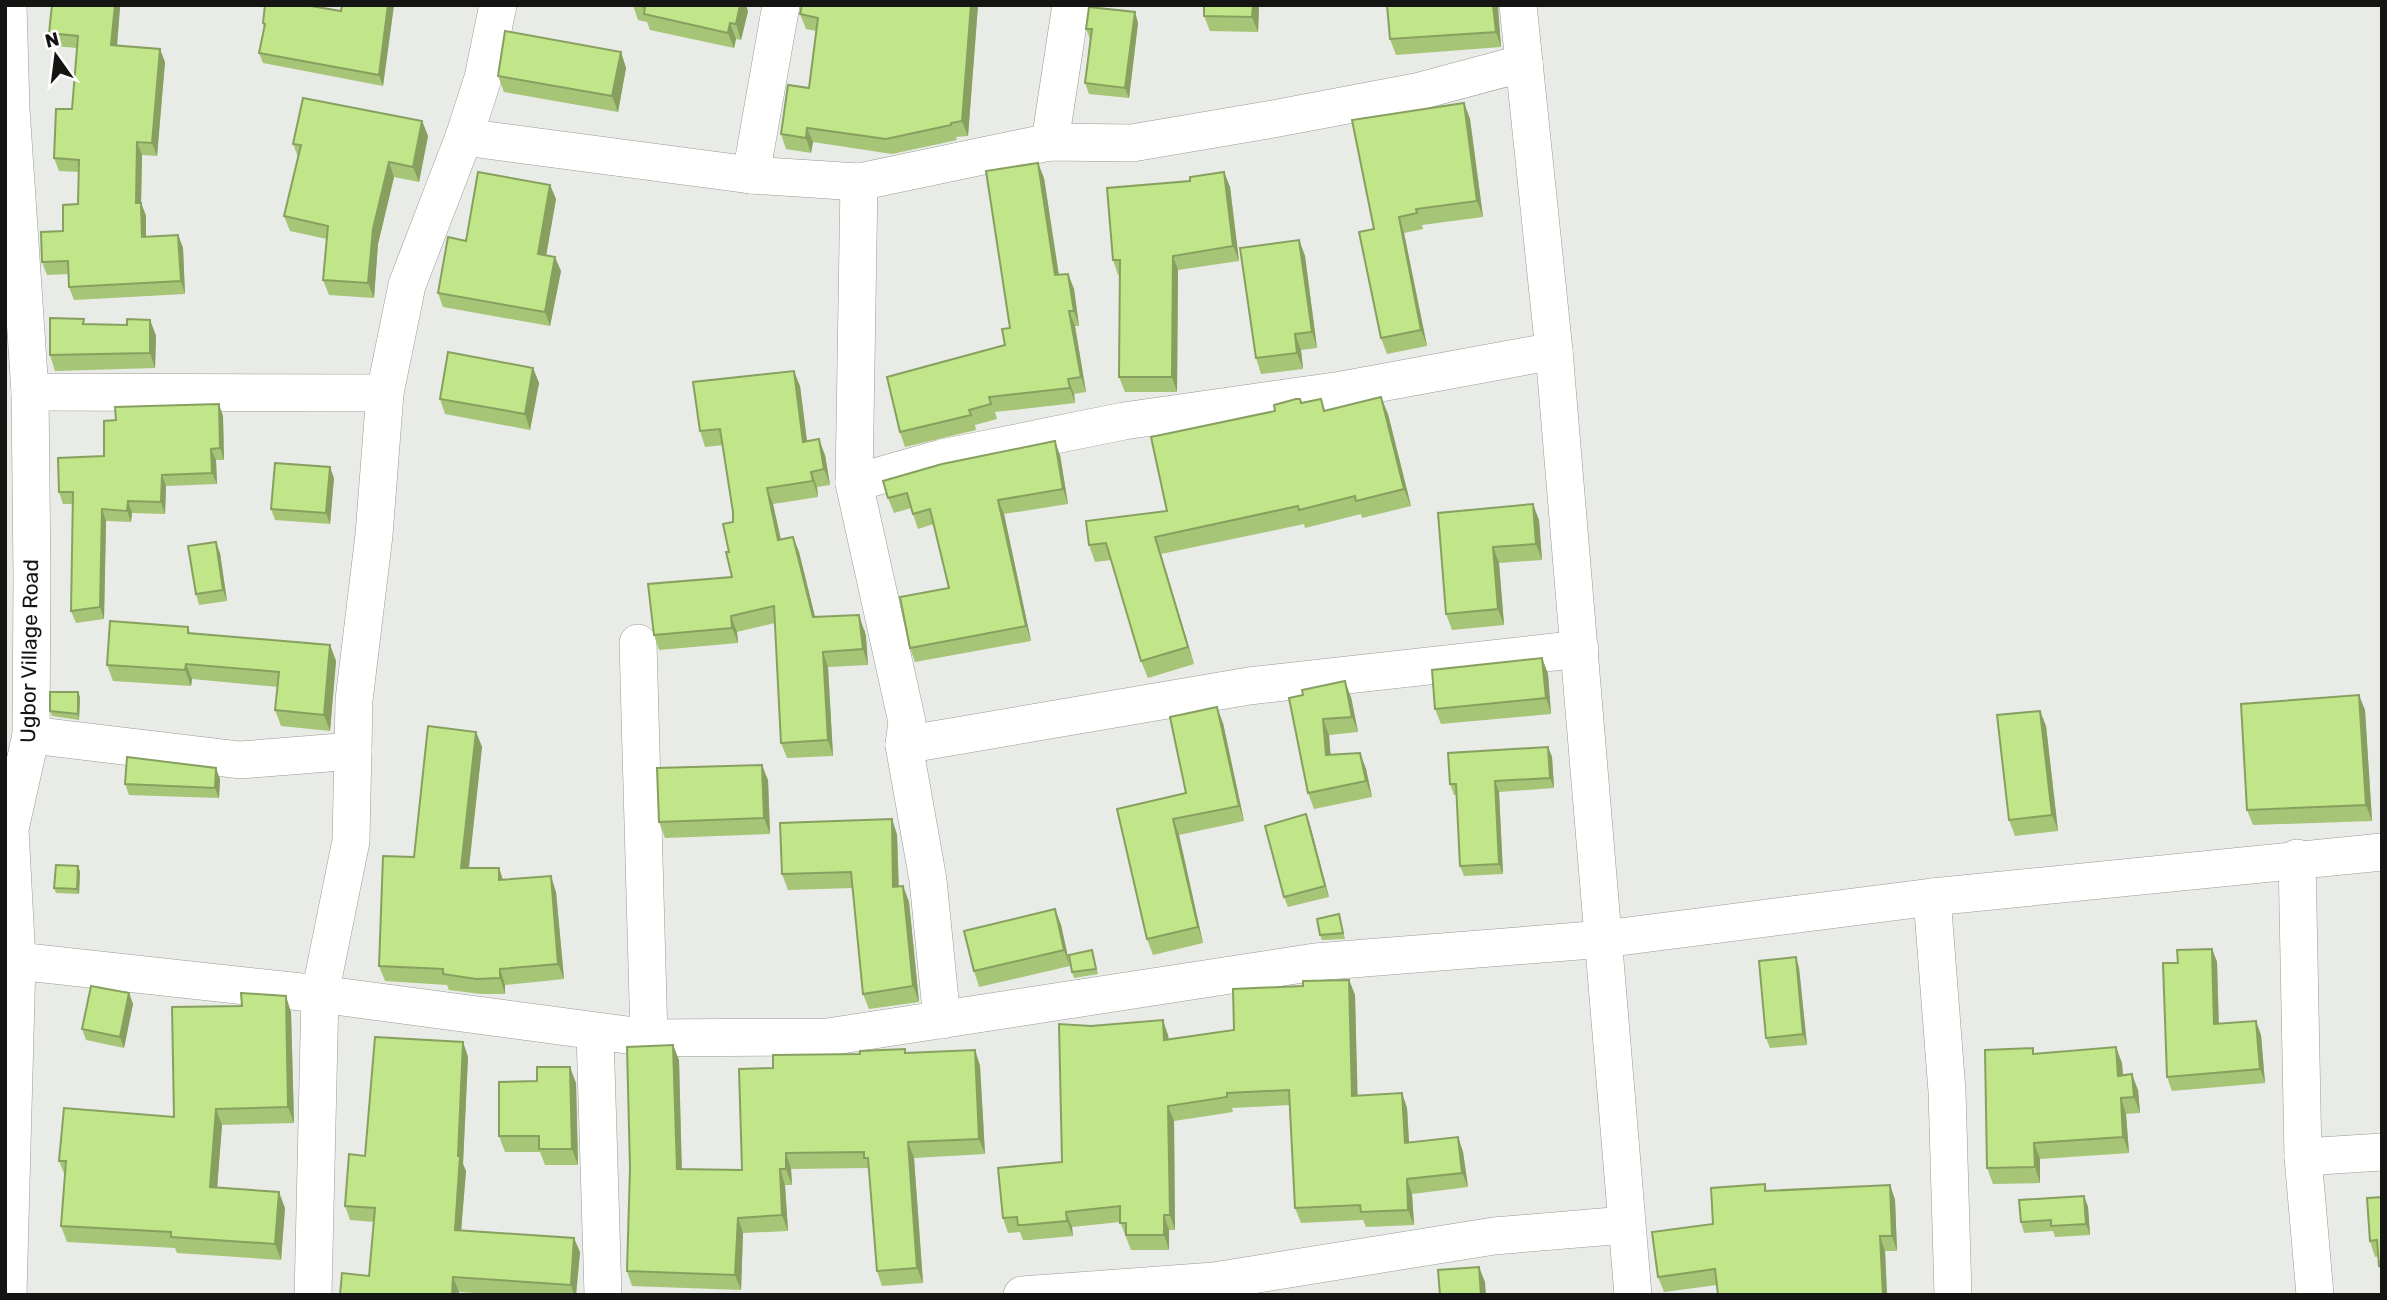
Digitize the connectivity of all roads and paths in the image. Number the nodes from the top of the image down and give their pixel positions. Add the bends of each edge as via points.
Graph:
1 (8, 5) edge
2 (498, 5) edge
3 (781, 5) edge
4 (1071, 5) edge
5 (1518, 5) edge
6 (1524, 63) junction
7 (8, 109) edge
8 (464, 136) junction
9 (1050, 142) junction
10 (751, 175) junction
11 (859, 182) junction
12 (15, 325) edge
13 (1554, 351) junction
14 (30, 392) junction
15 (385, 393) junction
16 (854, 483) junction
17 (638, 643) dead end
18 (1580, 649) junction
19 (31, 735) junction
20 (904, 745) junction
21 (353, 751) junction
22 (8, 828) edge
23 (2382, 852) edge
24 (2297, 858) junction
25 (1932, 897) junction
26 (1604, 939) junction
27 (17, 961) junction
28 (320, 994) junction
29 (942, 1020) junction
30 (595, 1033) junction
31 (649, 1038) junction
32 (2382, 1152) edge
33 (2302, 1157) junction
34 (1625, 1225) junction
35 (8, 1295) edge
36 (313, 1295) edge
37 (603, 1295) edge
38 (1023, 1295) edge
39 (1633, 1295) edge
40 (1953, 1295) edge
41 (2315, 1295) edge

1 - 7 street, Ugbor Village Road
2 - 8 street via 483,78
3 - 10 street
4 - 9 street
5 - 6 street
6 - 9 street via 1416,92 1132,144
6 - 13 street
7 - 12 street, Ugbor Village Road
8 - 10 street
8 - 15 street via 407,285
9 - 11 street
10 - 11 street
11 - 16 street
12 - 14 street, Ugbor Village Road
13 - 16 street via 1342,390 1125,421 942,458
13 - 18 street
14 - 15 street
14 - 19 street, Ugbor Village Road
15 - 21 street via 354,700
16 - 20 street via 907,722
17 - 31 street
18 - 20 street via 1249,685
18 - 26 street
19 - 21 street via 240,760
19 - 22 street, Ugbor Village Road
20 - 29 street via 928,880
21 - 28 street via 351,841
22 - 27 street, Ugbor Village Road
23 - 24 street
24 - 25 street
24 - 33 street
25 - 26 street
25 - 40 street via 1947,1091
26 - 29 street via 1315,962
26 - 34 street
27 - 28 street
27 - 35 street, Ugbor Village Road
28 - 30 street
28 - 36 street
29 - 31 street via 828,1037
30 - 31 street
30 - 37 street
32 - 33 street
33 - 41 street
34 - 38 street via 1494,1236 1214,1281
34 - 39 street

